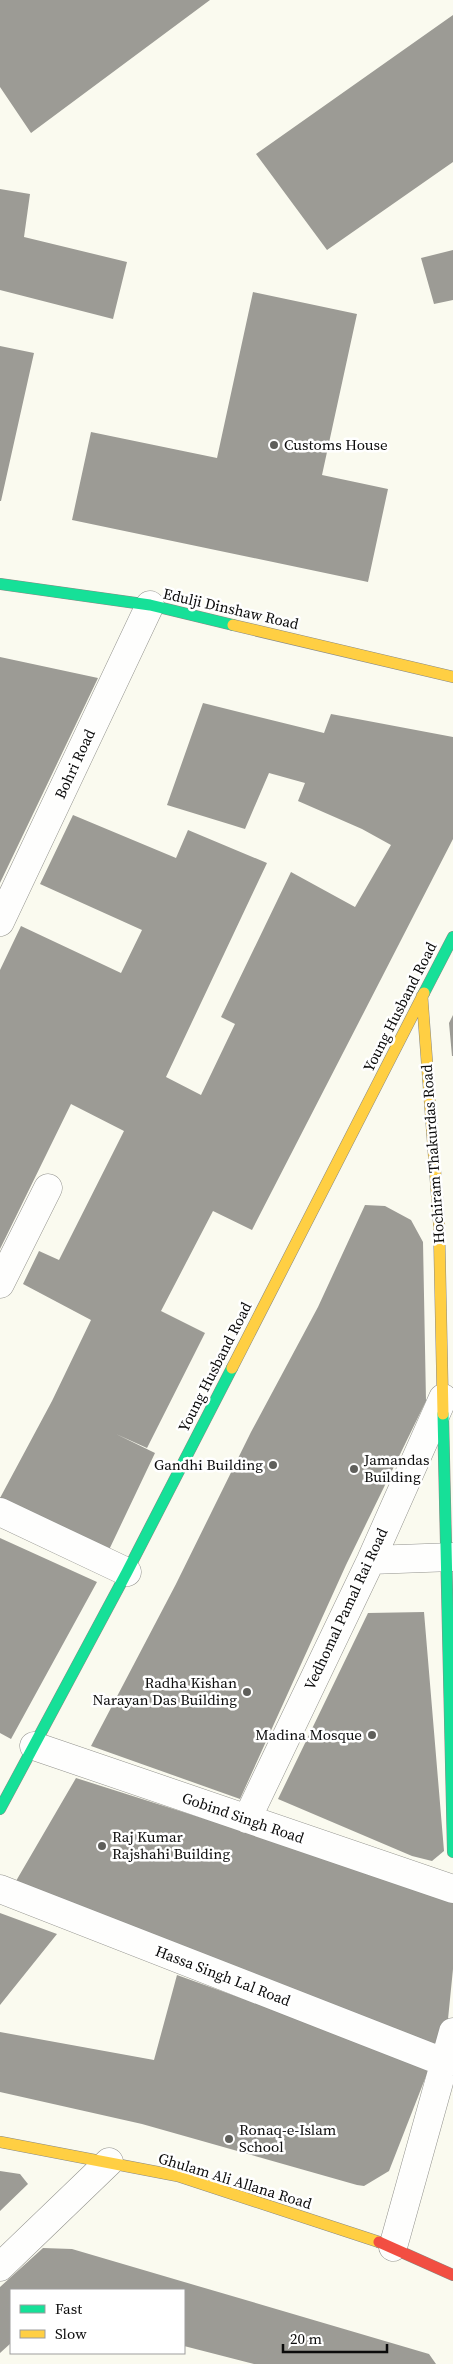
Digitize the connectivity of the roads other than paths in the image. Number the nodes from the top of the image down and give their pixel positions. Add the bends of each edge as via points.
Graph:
1 (0, 584) edge
2 (150, 605) junction
3 (453, 677) edge
4 (0, 922) edge
5 (453, 937) edge
6 (422, 996) junction
7 (48, 1188) dead end
8 (0, 1284) edge
9 (444, 1398) junction
10 (0, 1512) edge
11 (450, 1557) edge
12 (370, 1560) junction
13 (127, 1572) junction
14 (34, 1746) junction
15 (0, 1809) edge
16 (247, 1819) junction
17 (453, 1852) edge
18 (0, 1889) edge
19 (453, 1889) edge
20 (453, 2032) edge
21 (446, 2062) junction
22 (0, 2142) edge
23 (109, 2162) junction
24 (393, 2247) junction
25 (0, 2267) edge
26 (453, 2275) edge

1 - 2 street, Edulji Dinshaw Road
2 - 3 street, Edulji Dinshaw Road
2 - 4 street, Bohri Road
5 - 6 street, Young Husband Road
6 - 9 street, Hochiram Thakurdas Road via 439,1224
6 - 13 street, Young Husband Road
7 - 8 street
9 - 11 street, Hochiram Thakurdas Road
9 - 12 street, Vedhomal Pamal Rai Road
10 - 13 street
11 - 12 street
11 - 17 street, Hochiram Thakurdas Road
12 - 16 street, Vedhomal Pamal Rai Road
13 - 14 street, Young Husband Road
14 - 15 street, Young Husband Road
14 - 16 street, Gobind Singh Road
16 - 19 street, Gobind Singh Road
18 - 21 street, Hassa Singh Lal Road
20 - 21 street
21 - 24 street
22 - 23 street, Ghulam Ali Allana Road
23 - 24 street, Ghulam Ali Allana Road via 178,2176
23 - 25 street
24 - 26 street, Ghulam Ali Allana Road

